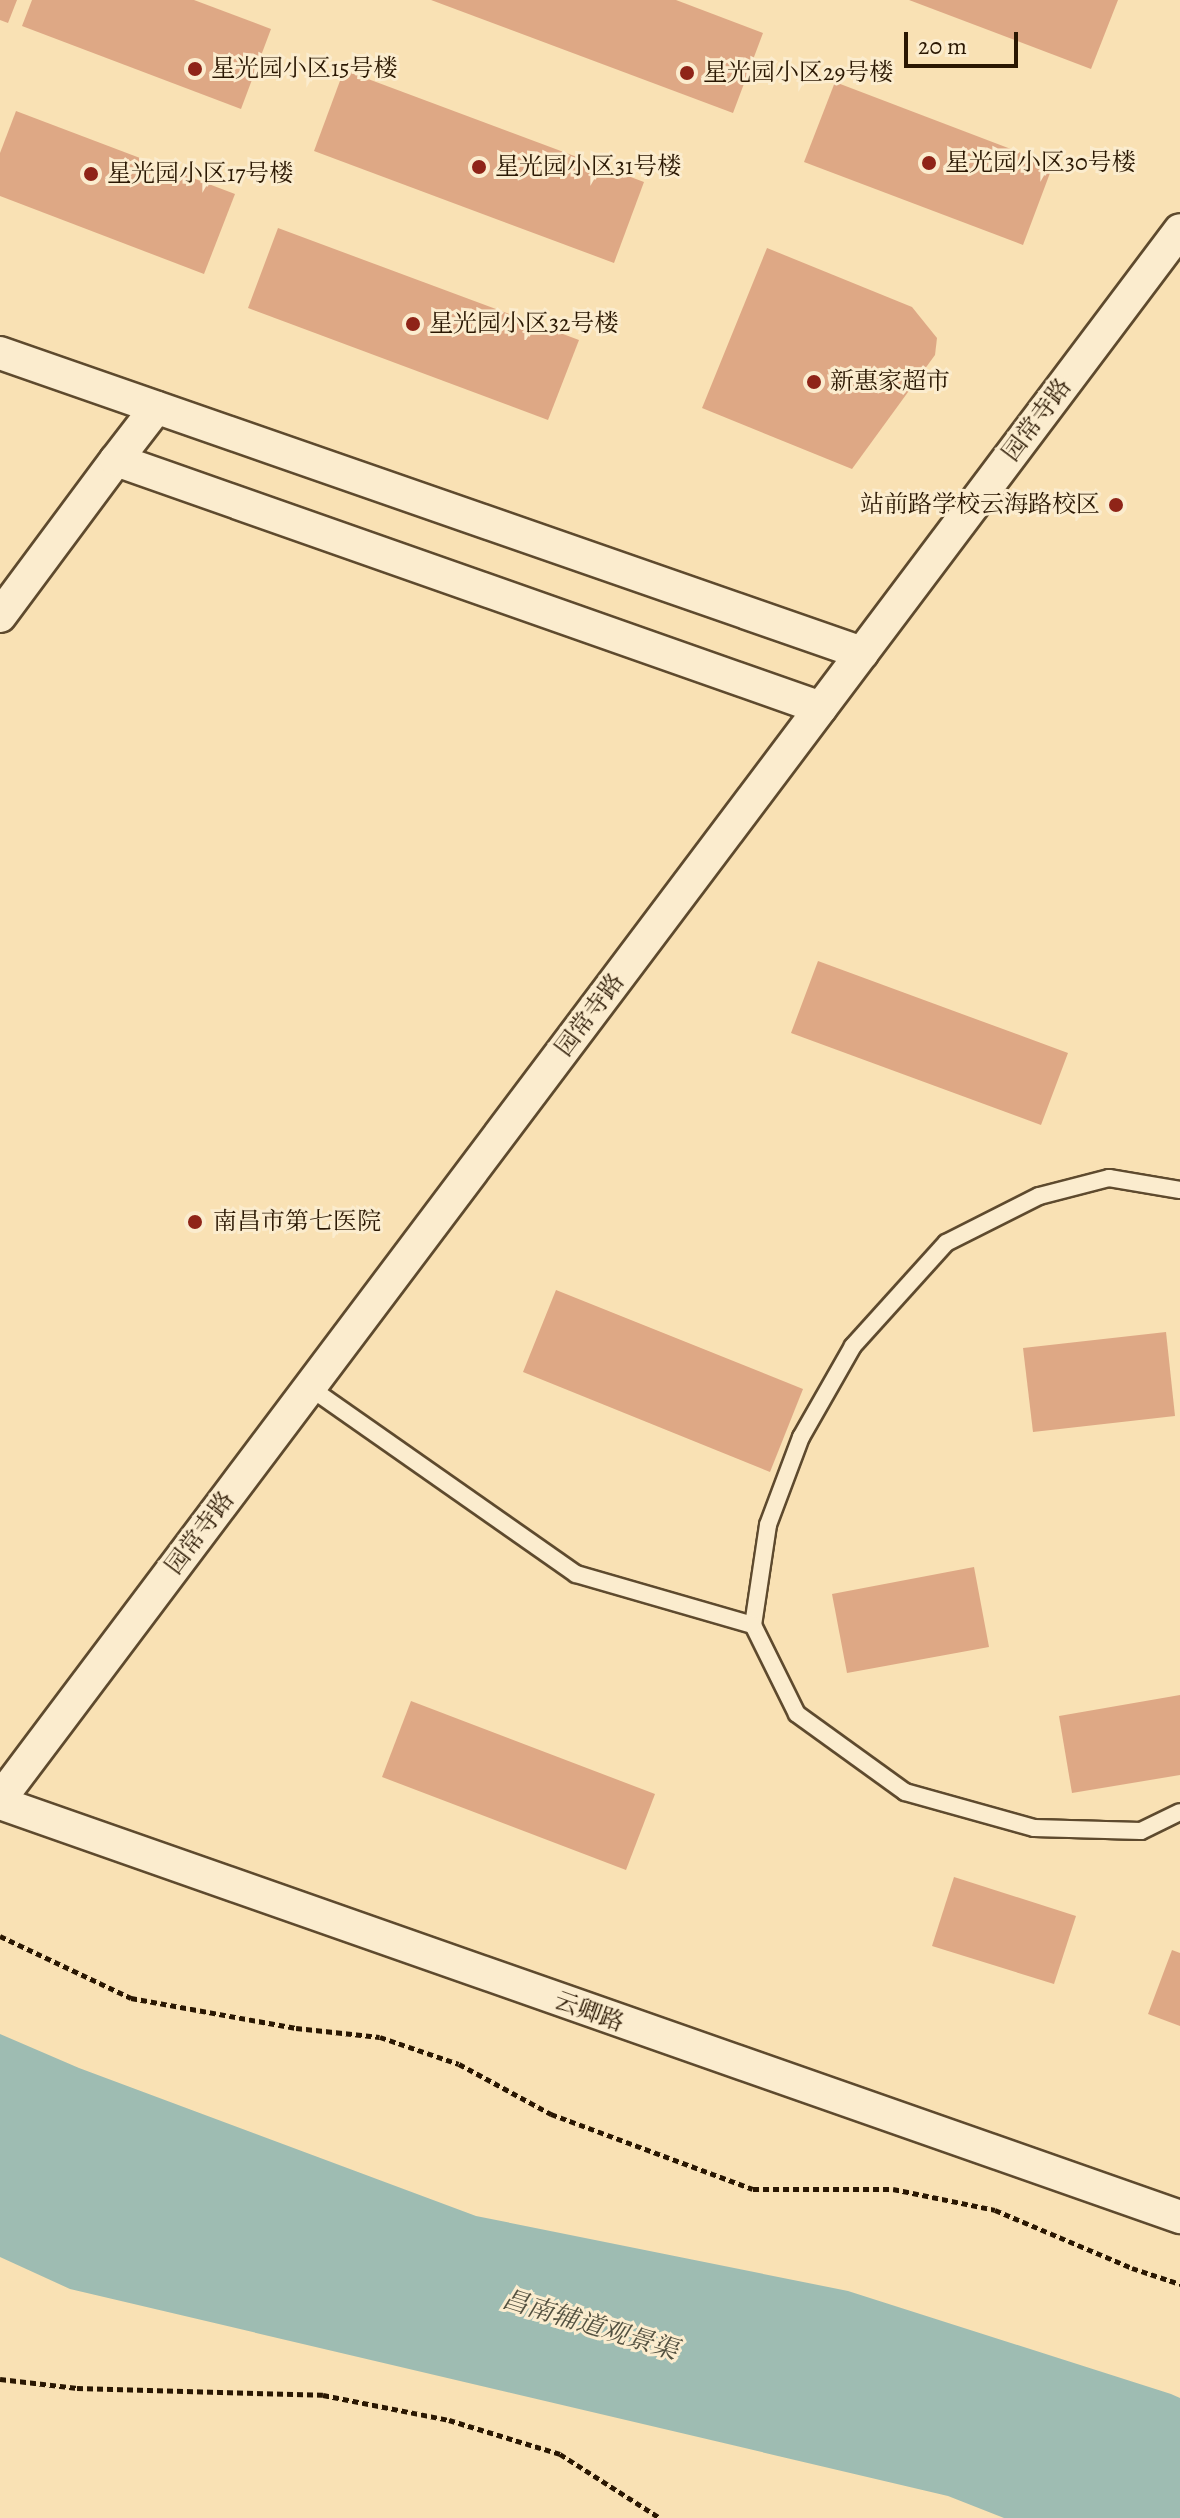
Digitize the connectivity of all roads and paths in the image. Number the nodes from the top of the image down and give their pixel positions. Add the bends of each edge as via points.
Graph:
1 (1180, 230) edge
2 (0, 353) edge
3 (156, 408) junction
4 (116, 460) junction
5 (0, 616) edge
6 (862, 653) junction
7 (821, 708) junction
8 (1180, 1190) edge
9 (309, 1387) junction
10 (753, 1625) junction
11 (0, 1801) edge
12 (1180, 1812) edge
13 (0, 1936) edge
14 (1180, 2217) edge
15 (1180, 2284) edge
16 (0, 2379) edge
17 (660, 2518) edge

1 - 6 street, 园常寺路
2 - 3 street
3 - 4 street
3 - 6 street
4 - 5 street
4 - 7 street
6 - 7 street, 园常寺路
7 - 9 street, 园常寺路
8 - 10 lane via 1109,1178 1039,1196 946,1243 853,1346 801,1437 768,1525
9 - 10 lane via 576,1574
9 - 11 street, 园常寺路
10 - 12 lane via 797,1714 905,1792 1034,1828 1141,1831
11 - 14 street, 云卿路
13 - 15 path via 131,1998 393,2042 459,2064 551,2114 753,2189 893,2189 995,2210
16 - 17 path via 77,2388 323,2395 449,2420 560,2454

